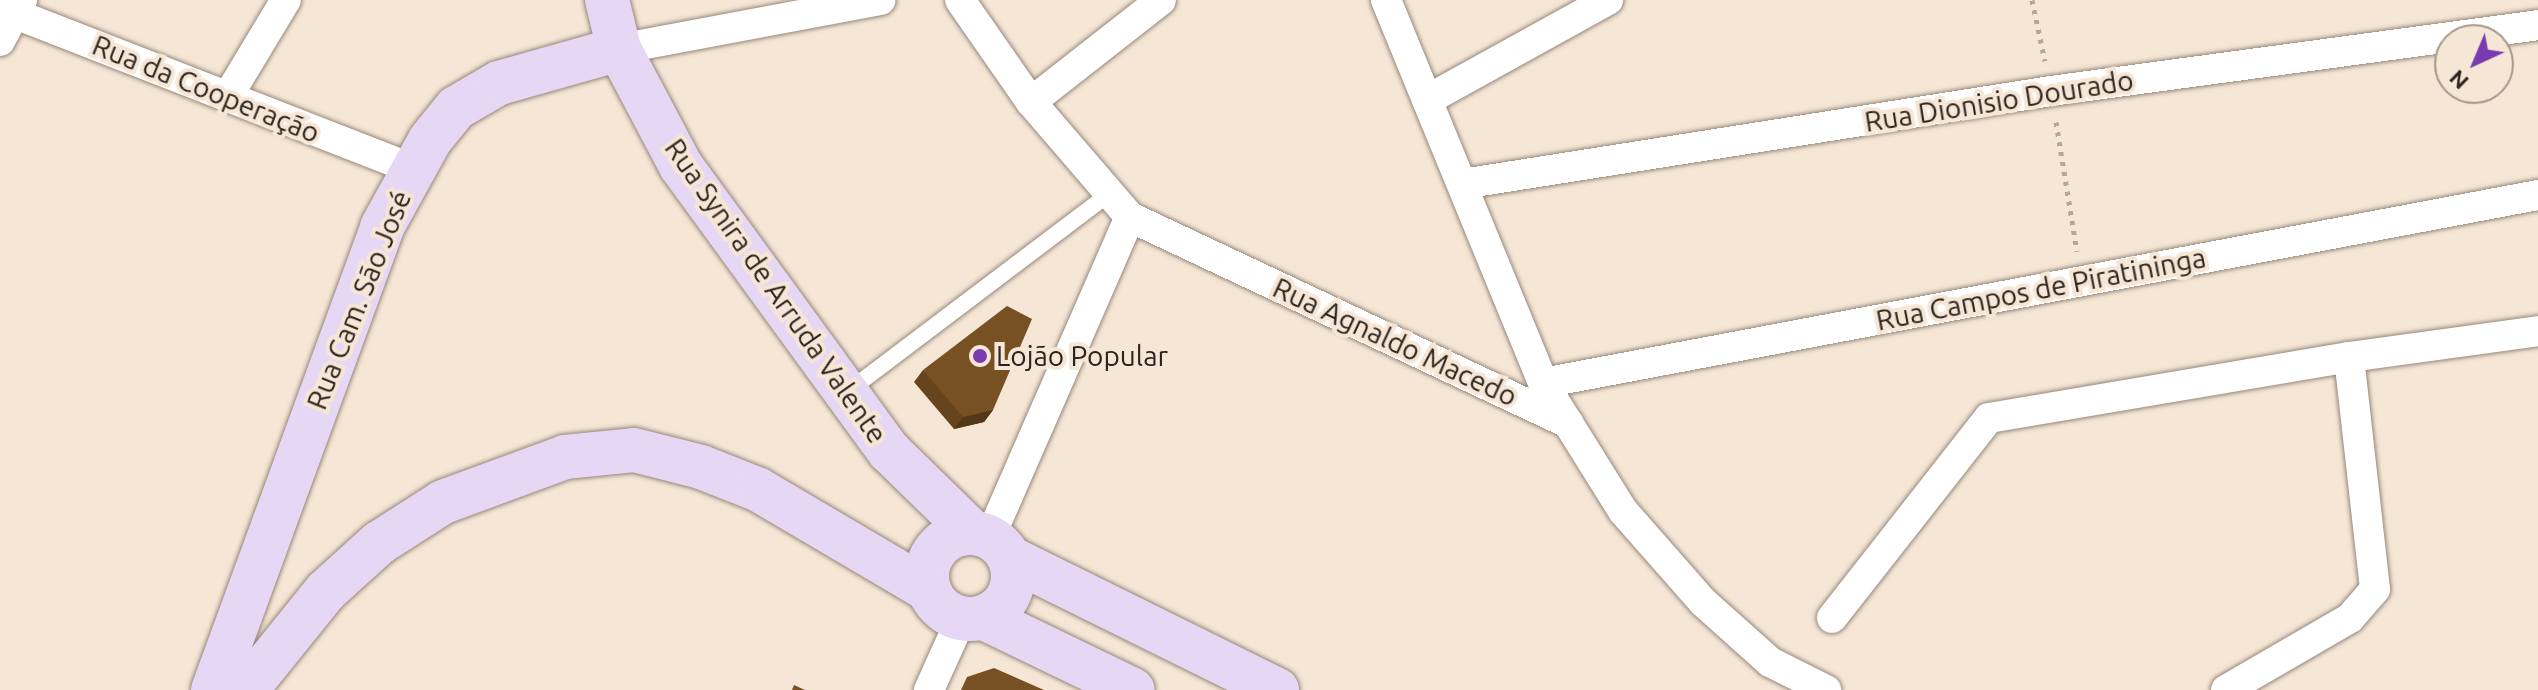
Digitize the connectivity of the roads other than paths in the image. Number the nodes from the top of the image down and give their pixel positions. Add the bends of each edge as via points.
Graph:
1 (286, 0) edge
2 (607, 0) edge
3 (880, 0) edge
4 (960, 0) edge
5 (1161, 0) edge
6 (1386, 0) edge
7 (1608, 0) edge
8 (12, 7) edge
9 (2538, 25) edge
10 (0, 41) edge
11 (619, 49) junction
12 (228, 96) junction
13 (1427, 100) junction
14 (1031, 102) junction
15 (412, 169) junction
16 (1462, 184) junction
17 (1110, 193) junction
18 (2538, 195) edge
19 (1130, 217) junction
20 (2538, 331) edge
21 (2349, 357) junction
22 (1543, 383) junction
23 (845, 393) junction
24 (1569, 424) junction
25 (889, 451) junction
26 (991, 542) junction
27 (258, 566) junction
28 (928, 577) junction
29 (315, 603) junction
30 (973, 618) junction
31 (1832, 618) dead end
32 (213, 690) edge
33 (246, 690) edge
34 (929, 690) edge
35 (1133, 690) edge
36 (1277, 690) edge
37 (1826, 690) edge
38 (2226, 690) edge

1 - 12 street
2 - 11 street, Rua Synira de Arruda Valente
3 - 11 street, Rua Cam. São José
4 - 14 street, Rua Agnaldo Macedo
5 - 14 street
6 - 13 street
7 - 13 street
8 - 10 street
8 - 12 street, Rua da Cooperação
9 - 16 street, Rua Dionisio Dourado via 2051,91
11 - 15 street, Rua Cam. São José via 499,83 456,108
11 - 23 street, Rua Synira de Arruda Valente via 681,166
12 - 15 street, Rua da Cooperação
13 - 16 street
14 - 17 street, Rua Agnaldo Macedo
15 - 27 street, Rua Cam. São José via 382,227
16 - 22 street
17 - 19 street, Rua Agnaldo Macedo
17 - 23 lane
18 - 22 street, Rua Campos de Piratininga
19 - 24 street, Rua Agnaldo Macedo
19 - 26 street
20 - 21 street
21 - 31 street via 1989,418
21 - 38 street via 2375,589 2350,618
22 - 24 street
23 - 25 street, Rua Synira de Arruda Valente
24 - 37 street via 1623,511 1703,602 1770,662
25 - 26 street, Rua Synira de Arruda Valente
25 - 28 street, Rua Synira de Arruda Valente
26 - 28 street via 953,535 938,547
26 - 30 street via 1010,594
26 - 36 street, Rua Synira de Arruda Valente
27 - 29 street via 277,588
27 - 32 street, Rua Cam. São José
28 - 29 street via 759,490 701,467 634,450 565,457 443,502 379,543
28 - 30 street via 941,608
29 - 33 street
30 - 34 street
30 - 35 street

